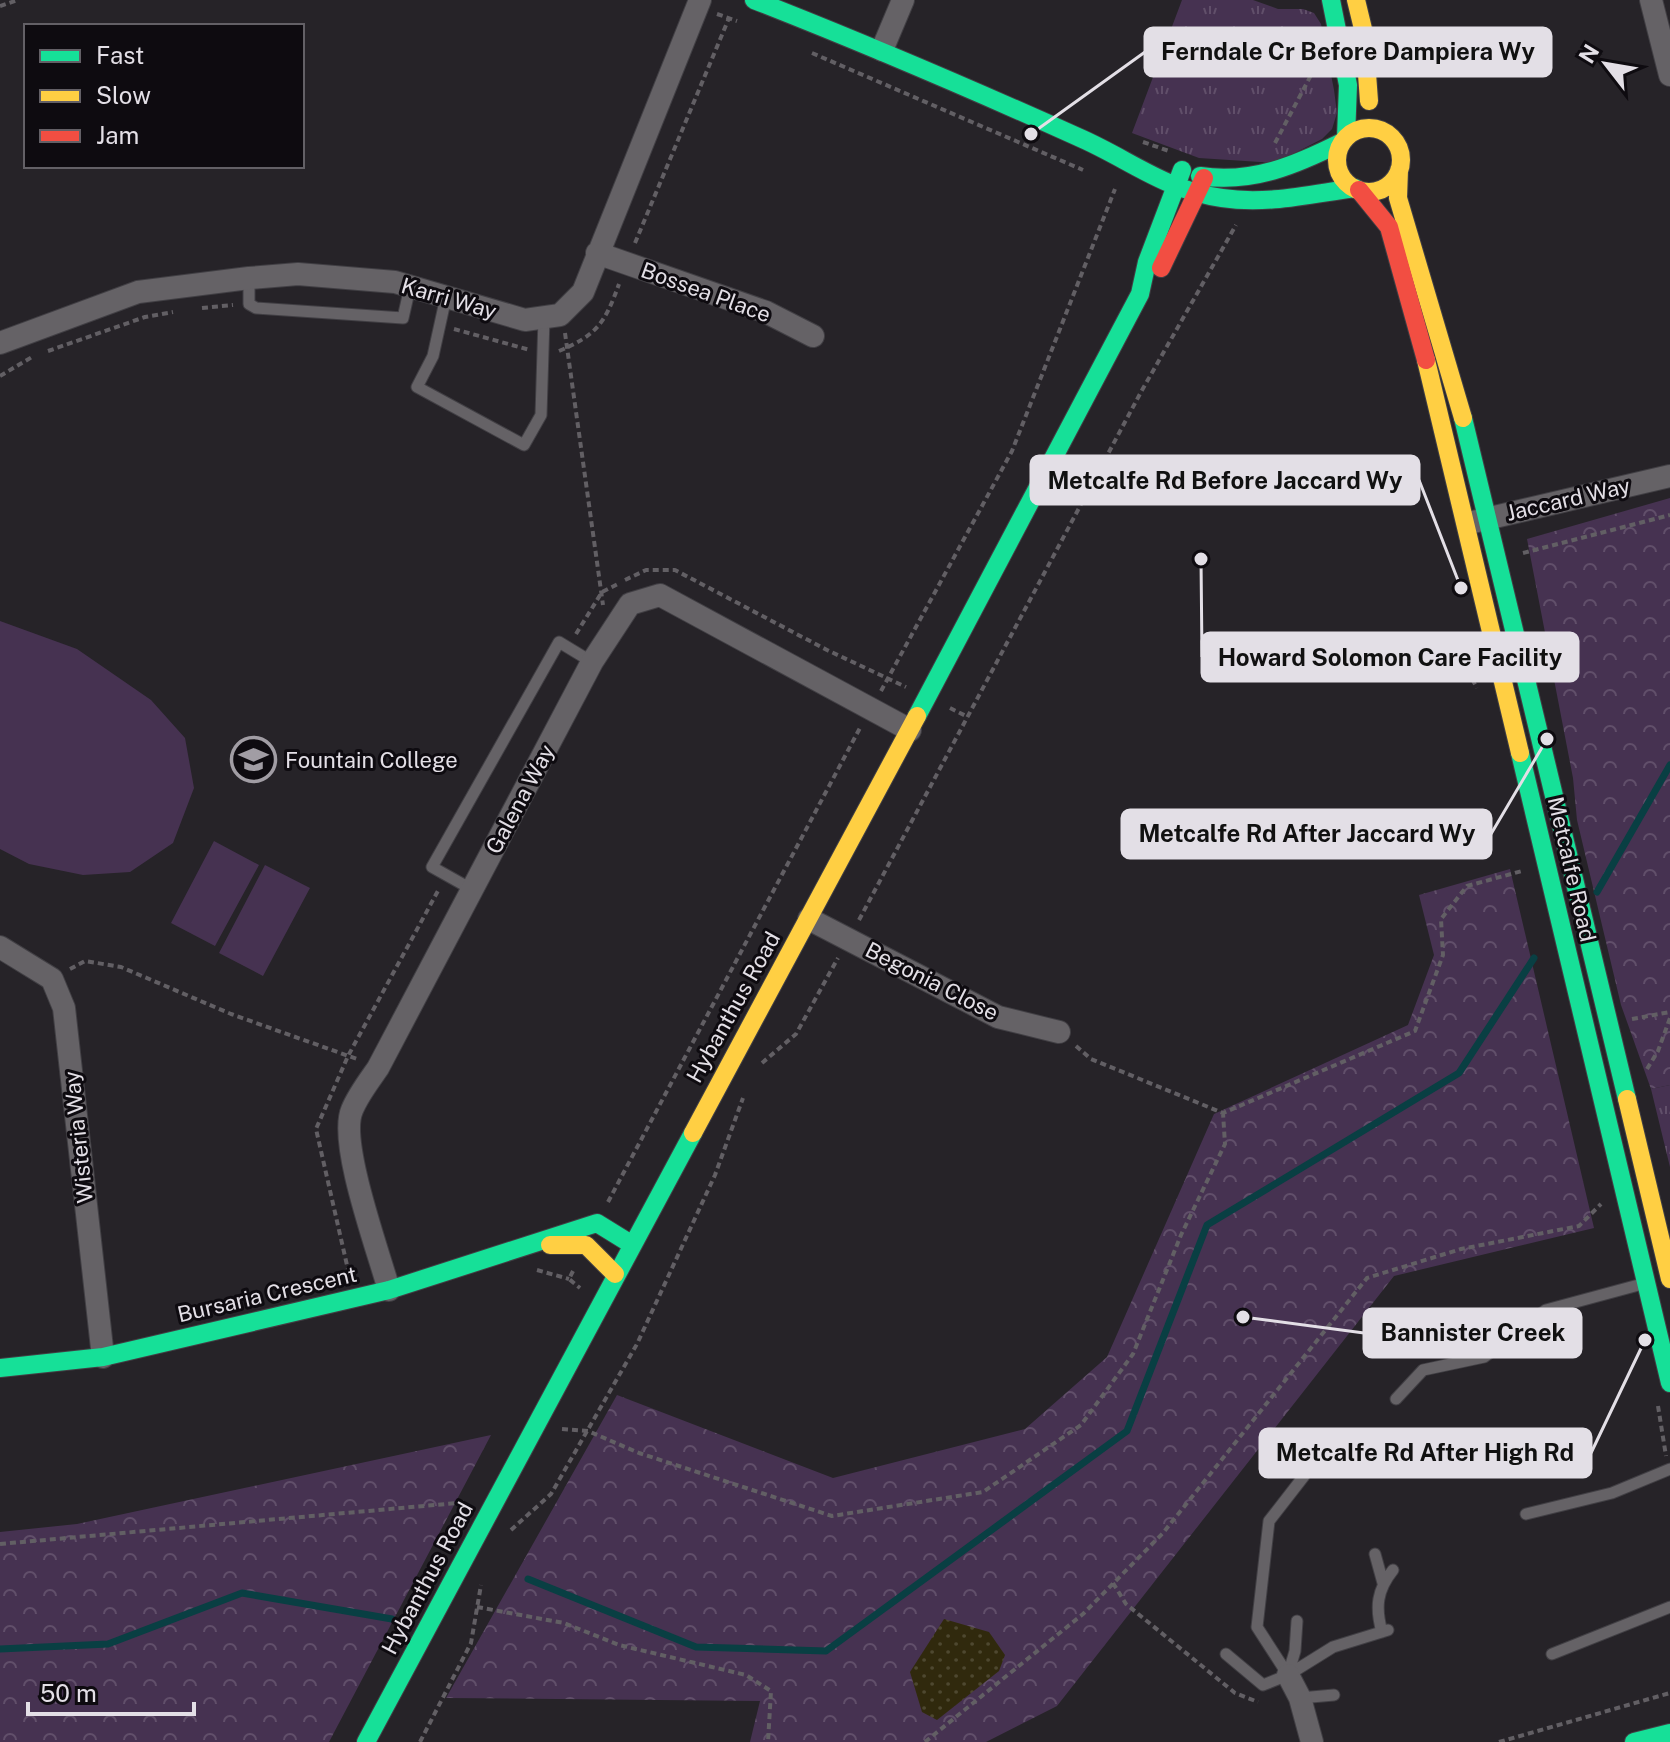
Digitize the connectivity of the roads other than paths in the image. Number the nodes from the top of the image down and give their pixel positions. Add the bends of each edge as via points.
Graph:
1 (754, 0) edge
2 (903, 0) edge
3 (1331, 0) edge
4 (1356, 0) edge
5 (1651, 0) edge
6 (708, 7) edge
7 (882, 50) junction
8 (1670, 75) edge
9 (1378, 129) junction
10 (1344, 140) junction
11 (1178, 169) junction
12 (1399, 170) junction
13 (1201, 186) junction
14 (1357, 189) junction
15 (597, 253) junction
16 (249, 278) junction
17 (410, 287) junction
18 (1140, 294) junction
19 (446, 297) junction
20 (552, 316) junction
21 (813, 336) dead end
22 (0, 343) edge
23 (1670, 476) edge
24 (1476, 521) junction
25 (592, 662) junction
26 (910, 730) junction
27 (473, 890) junction
28 (809, 919) junction
29 (0, 947) edge
30 (1059, 1032) road end
31 (540, 1244) junction
32 (631, 1244) junction
33 (615, 1274) junction
34 (1670, 1279) edge
35 (1646, 1283) junction
36 (389, 1290) junction
37 (103, 1357) junction
38 (0, 1368) edge
39 (1670, 1383) edge
40 (1396, 1399) dead end
41 (1670, 1469) edge
42 (1304, 1476) dead end
43 (1526, 1514) dead end
44 (1375, 1554) dead end
45 (1393, 1570) dead end
46 (1383, 1583) junction
47 (1670, 1607) edge
48 (1297, 1621) dead end
49 (1226, 1654) dead end
50 (1552, 1654) dead end
51 (1288, 1675) junction
52 (1334, 1695) dead end
53 (1300, 1698) junction
54 (1670, 1733) edge
55 (366, 1742) edge
56 (1312, 1742) edge
57 (1634, 1742) edge

1 - 7 street
2 - 7 street
3 - 10 street, Metcalfe Road via 1348,75 1350,110
4 - 9 street, Metcalfe Road via 1364,33 1367,94
5 - 8 street
6 - 15 street
7 - 11 street via 1099,146 1132,150
9 - 10 street via 1364,128
9 - 12 street, Metcalfe Road via 1397,144
10 - 13 street via 1301,163
10 - 14 street, Metcalfe Road via 1340,174
11 - 13 street
11 - 18 street, Hybanthus Road
12 - 14 street via 1387,187
12 - 24 street, Metcalfe Road via 1398,198 1454,380
13 - 14 street via 1265,201
13 - 18 street, Hybanthus Road via 1162,267
14 - 24 street, Metcalfe Road via 1377,208 1395,247
15 - 20 street via 583,292
15 - 21 street, Bossea Place via 766,312
16 - 17 street, Karri Way via 298,274
16 - 17 lane via 249,304 256,308 403,318
16 - 22 street, Karri Way via 138,292
17 - 19 street, Karri Way
18 - 26 street, Hybanthus Road
19 - 20 street, Karri Way via 525,320
19 - 20 lane via 433,356 417,387 524,445 541,415
23 - 24 street, Jaccard Way
24 - 34 street, Metcalfe Road
24 - 35 street, Metcalfe Road
25 - 26 street, Galena Way via 630,604 660,595
25 - 27 street, Galena Way
25 - 27 lane via 559,642 432,867
26 - 28 street, Hybanthus Road
27 - 36 street, Galena Way via 351,1111 353,1162
28 - 30 street, Begonia Close via 998,1017
28 - 32 street, Hybanthus Road
29 - 37 street, Wisteria Way via 52,979 64,1008
31 - 32 street, Bursaria Crescent via 597,1223
31 - 33 street, Bursaria Crescent via 586,1245
31 - 36 street, Bursaria Crescent
32 - 33 street, Hybanthus Road
33 - 55 street, Hybanthus Road
35 - 39 street, Metcalfe Road
35 - 40 lane via 1546,1310 1484,1357 1423,1370
36 - 37 street, Bursaria Crescent
37 - 38 street, Bursaria Crescent
41 - 43 lane via 1612,1493
42 - 51 lane via 1269,1521 1257,1627
44 - 46 lane
45 - 46 lane
46 - 51 lane via 1376,1608 1385,1631 1333,1647
47 - 50 lane
48 - 51 lane
49 - 51 lane via 1263,1685
51 - 53 street
52 - 53 lane
53 - 56 street
54 - 57 street

